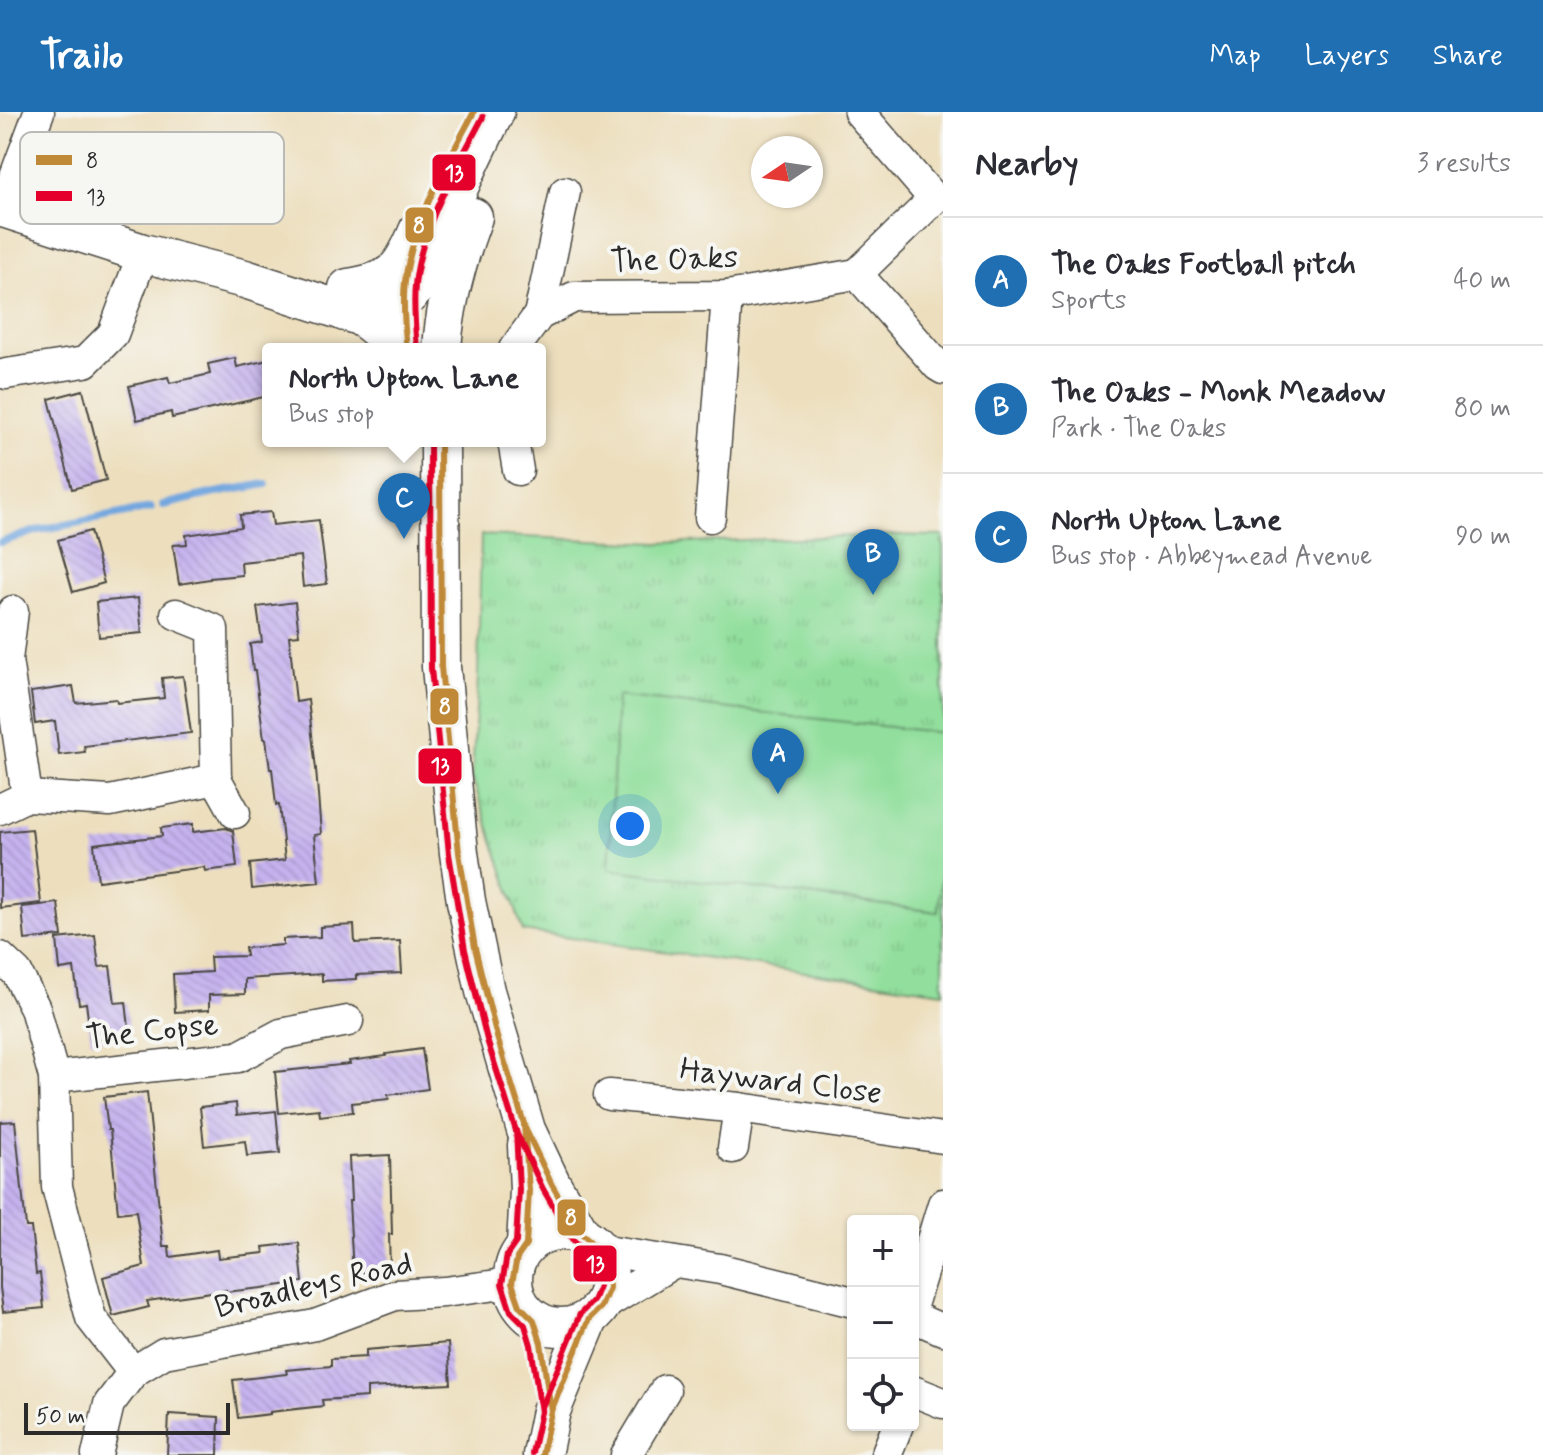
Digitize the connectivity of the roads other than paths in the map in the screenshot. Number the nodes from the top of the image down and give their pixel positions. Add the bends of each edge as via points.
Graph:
1 (39, 112) edge
2 (474, 112) edge
3 (495, 112) edge
4 (519, 112) edge
5 (859, 112) edge
6 (31, 132) edge
7 (20, 160) edge
8 (565, 192) dead end
9 (1, 208) edge
10 (51, 224) edge
11 (412, 246) junction
12 (143, 253) junction
13 (857, 274) junction
14 (727, 296) junction
15 (346, 300) junction
16 (404, 300) junction
17 (539, 315) junction
18 (391, 343) edge
19 (407, 343) edge
20 (431, 343) edge
21 (443, 343) edge
22 (518, 343) edge
23 (943, 369) edge
24 (7, 372) edge
25 (416, 447) edge
26 (440, 447) edge
27 (710, 517) dead end
28 (13, 611) dead end
29 (176, 614) dead end
30 (3, 660) edge
31 (441, 667) junction
32 (216, 779) junction
33 (13, 803) edge
34 (235, 813) dead end
35 (0, 957) edge
36 (348, 1021) dead end
37 (54, 1077) junction
38 (609, 1095) dead end
39 (739, 1108) junction
40 (526, 1130) junction
41 (943, 1138) edge
42 (733, 1148) dead end
43 (943, 1204) edge
44 (590, 1242) junction
45 (526, 1245) junction
46 (673, 1263) junction
47 (512, 1283) junction
48 (918, 1287) edge
49 (847, 1301) edge
50 (595, 1313) junction
51 (534, 1320) junction
52 (919, 1320) edge
53 (943, 1330) edge
54 (133, 1372) junction
55 (665, 1390) dead end
56 (919, 1393) edge
57 (943, 1403) edge
58 (551, 1411) junction
59 (896, 1431) edge
60 (97, 1455) edge
61 (542, 1455) edge
62 (626, 1455) edge
63 (886, 1455) edge

1 - 6 street
2 - 11 street
3 - 16 street via 424,272
4 - 21 street via 456,267
5 - 13 street via 934,199
7 - 9 street
8 - 17 street
10 - 12 street
11 - 15 street via 392,274
11 - 16 street
12 - 15 street
12 - 24 street via 113,334 85,362
13 - 14 street, The Oaks
13 - 23 street
14 - 17 street, The Oaks via 574,297
14 - 27 street
15 - 16 street via 357,313
15 - 18 street
16 - 19 street
16 - 20 street
17 - 22 street, The Oaks
25 - 31 street via 428,591
26 - 31 street
28 - 30 street
29 - 32 street via 224,622
30 - 33 street
31 - 40 street via 466,901 485,991
32 - 33 street via 110,801
32 - 34 street
35 - 37 street via 17,973 35,1008
36 - 37 street, The Copse via 281,1034 240,1071
37 - 54 street via 57,1187 91,1318
38 - 39 street, Hayward Close
39 - 41 street, Hayward Close
39 - 42 street
40 - 44 street via 552,1185
40 - 45 street
43 - 48 street
44 - 45 street via 567,1231 552,1231
44 - 46 street
44 - 50 street via 609,1279
45 - 47 street
46 - 49 street via 720,1269
46 - 50 street
47 - 51 street via 520,1306
47 - 54 street, Broadleys Road via 395,1295 315,1325 164,1353
50 - 51 street via 562,1328
50 - 58 street
51 - 58 street
52 - 53 street
54 - 60 street, Broadleys Road via 109,1404
55 - 62 street
56 - 57 street
58 - 61 street
59 - 63 street

